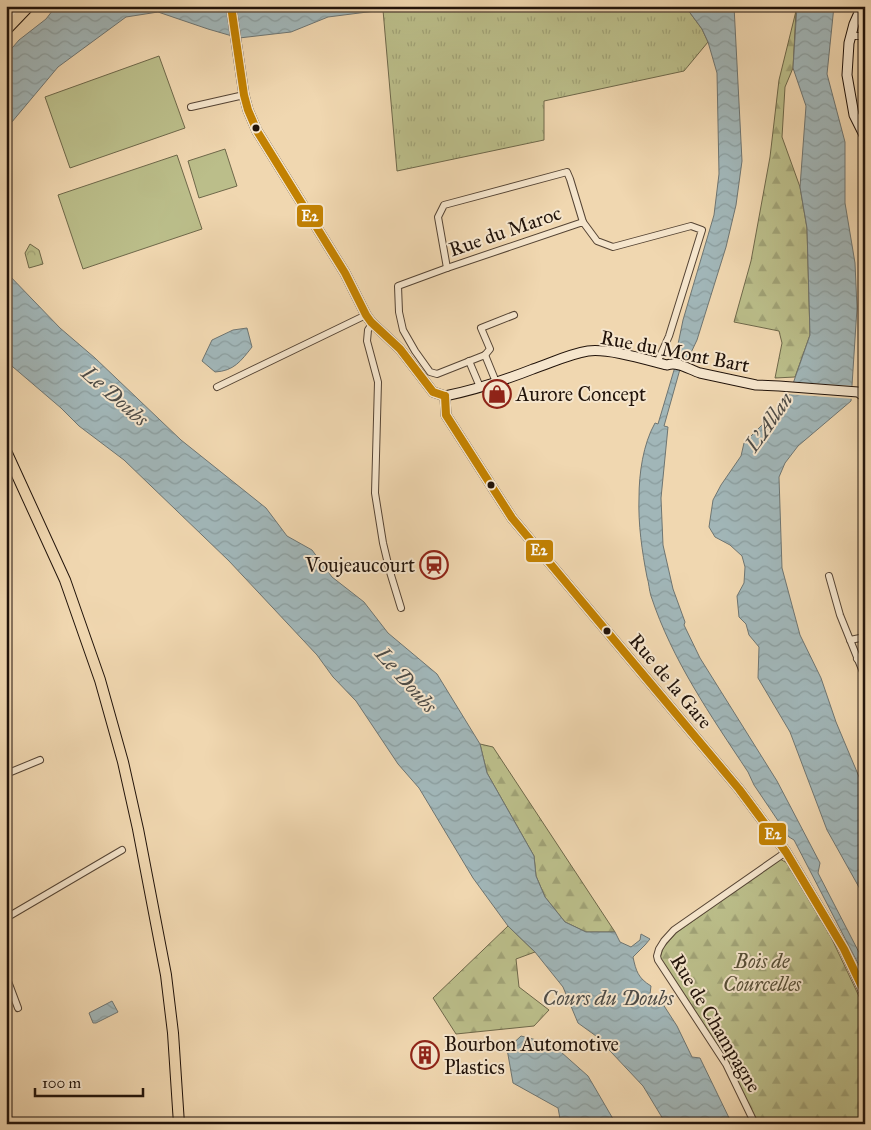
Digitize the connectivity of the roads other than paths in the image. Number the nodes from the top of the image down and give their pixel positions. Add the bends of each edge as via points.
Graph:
1 (20, 6) edge
2 (29, 6) edge
3 (231, 6) edge
4 (862, 6) edge
5 (6, 21) edge
6 (6, 30) edge
7 (851, 36) junction
8 (865, 36) edge
9 (244, 95) junction
10 (191, 107) dead end
11 (865, 137) edge
12 (583, 222) junction
13 (447, 268) junction
14 (366, 315) junction
15 (514, 315) dead end
16 (372, 324) junction
17 (485, 355) junction
18 (469, 362) junction
19 (657, 362) junction
20 (496, 382) junction
21 (217, 387) dead end
22 (480, 387) junction
23 (863, 393) edge
24 (445, 396) junction
25 (6, 451) edge
26 (829, 576) dead end
27 (401, 608) dead end
28 (865, 637) edge
29 (850, 640) junction
30 (865, 654) edge
31 (858, 659) junction
32 (865, 676) edge
33 (40, 760) dead end
34 (6, 774) edge
35 (122, 850) dead end
36 (786, 852) junction
37 (6, 918) edge
38 (159, 935) junction
39 (6, 976) edge
40 (865, 994) edge
41 (18, 1008) dead end
42 (174, 1124) edge
43 (179, 1124) edge
44 (755, 1124) edge

1 - 5 street
2 - 6 main road
3 - 9 main road
4 - 7 main road
7 - 8 street
7 - 11 main road via 847,75 854,116
9 - 10 street
9 - 14 main road via 257,131 345,273
12 - 13 street, Rue du Maroc
12 - 13 street via 566,172 444,206 438,217
12 - 19 street, Rue du Maroc via 597,241 613,247 691,226 702,230 669,336
13 - 18 street, Rue du Maroc via 398,286 403,330 430,372 437,374
14 - 16 main road
14 - 21 street
15 - 17 street via 481,328 490,349
16 - 24 main road via 400,349 433,392
16 - 27 street via 367,341 378,382 375,494 383,543
17 - 18 street
17 - 20 street
18 - 22 street
19 - 20 main road, Rue du Mont Bart via 589,351
19 - 23 main road, Rue du Mont Bart via 756,385
20 - 22 main road, Rue du Mont Bart
22 - 24 main road, Rue du Mont Bart
24 - 36 main road, Rue de la Gare via 446,415 512,518 739,789
25 - 38 main road via 65,580 100,680 123,762
26 - 29 street
28 - 29 street
29 - 31 street
30 - 31 street
31 - 32 street
33 - 34 street
35 - 37 street
36 - 40 main road, Rue de la Gare via 844,949
36 - 44 street, Rue de Champagne via 674,930 657,952 662,968 726,1064
38 - 42 main road
38 - 43 main road via 172,1023
39 - 41 street

